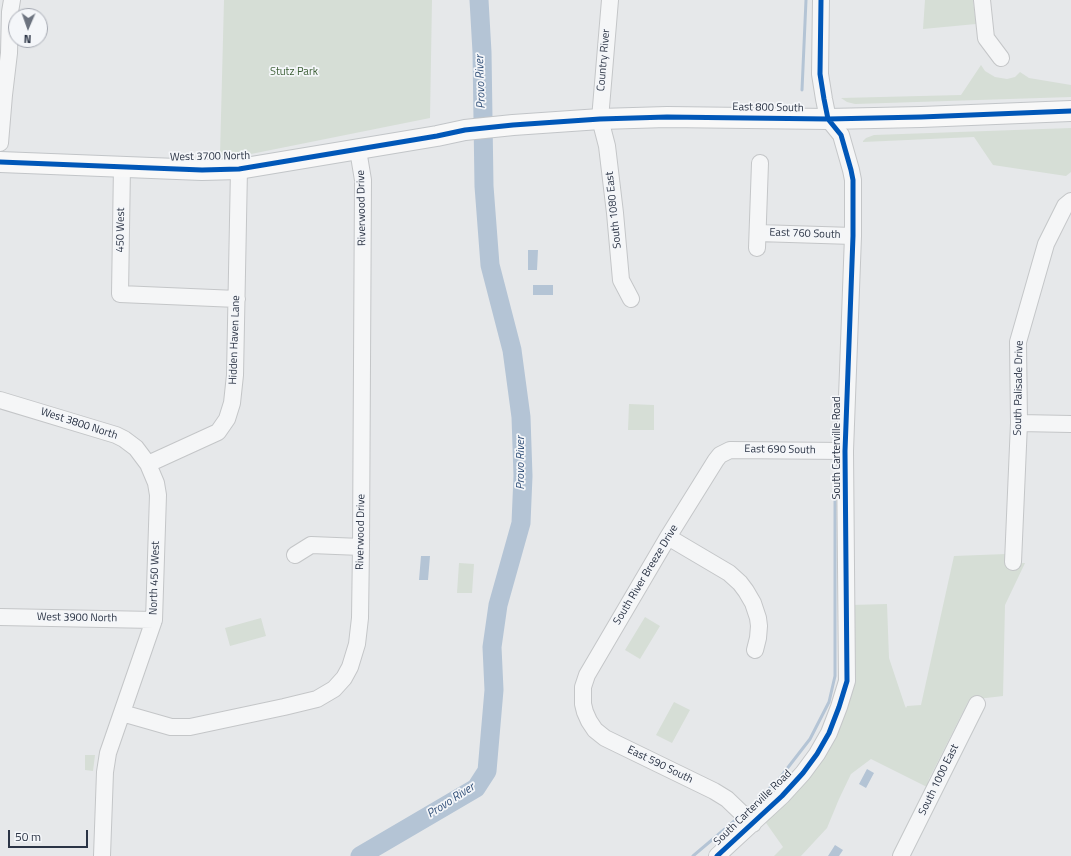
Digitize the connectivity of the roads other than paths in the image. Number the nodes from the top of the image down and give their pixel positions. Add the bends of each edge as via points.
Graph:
1 (610, 0) edge
2 (822, 0) edge
3 (982, 0) edge
4 (11, 6) edge
5 (1001, 58) dead end
6 (1071, 111) edge
7 (600, 119) junction
8 (828, 119) junction
9 (465, 130) joint
10 (0, 143) edge
11 (358, 150) junction
12 (0, 162) edge
13 (760, 163) dead end
14 (122, 166) junction
15 (239, 169) junction
16 (1071, 201) edge
17 (853, 236) junction
18 (237, 299) junction
19 (631, 300) dead end
20 (0, 400) edge
21 (1018, 423) junction
22 (1071, 424) edge
23 (845, 452) junction
24 (718, 457) joint
25 (148, 464) junction
26 (668, 537) junction
27 (361, 547) junction
28 (294, 555) dead end
29 (1013, 562) dead end
30 (0, 617) edge
31 (154, 620) junction
32 (755, 650) dead end
33 (582, 696) joint
34 (977, 704) dead end
35 (122, 713) junction
36 (753, 824) junction
37 (102, 856) edge
38 (717, 856) edge
39 (901, 856) edge

1 - 7 street, Country River
2 - 8 street, South Carterville Road via 820,74
3 - 5 street via 986,38
4 - 10 street
6 - 8 main road, East 800 South
7 - 8 main road, East 800 South
7 - 9 main road, East 800 South
7 - 19 street, South 1080 East via 607,146 621,280
8 - 17 street, South Carterville Road via 841,136 851,170
9 - 11 main road, West 3700 North
11 - 15 main road, West 3700 North
11 - 27 street, Riverwood Drive via 364,180
12 - 14 main road, West 3700 North
13 - 17 street, East 760 South via 757,240
14 - 15 main road, West 3700 North
14 - 18 street, 450 West via 120,294
15 - 18 street, Hidden Haven Lane
16 - 21 street, South Palisade Drive via 1065,206 1046,244 1018,342
17 - 23 street, South Carterville Road
18 - 25 street, Hidden Haven Lane via 235,376 227,419 218,432
20 - 25 street, West 3800 North via 116,435 136,448
21 - 22 street
21 - 29 street, South Palisade Drive
23 - 24 street, East 690 South via 730,450
23 - 36 street, South Carterville Road via 847,681 829,733 817,754 782,796
24 - 26 street, South River Breeze Drive
25 - 31 street, North 450 West via 158,496
26 - 32 street via 729,573 740,583 753,603 758,618
26 - 33 street, South River Breeze Drive via 587,675
27 - 28 street via 311,545
27 - 35 street, Riverwood Drive via 357,644 350,668 334,689 308,702 190,727 171,727
30 - 31 street, West 3900 North
31 - 35 street, North 450 West
33 - 36 street, East 590 South via 589,721 605,738 714,791 727,799
34 - 39 street, South 1000 East
35 - 37 street, North 450 West via 108,753 105,772
36 - 38 street, South Carterville Road

